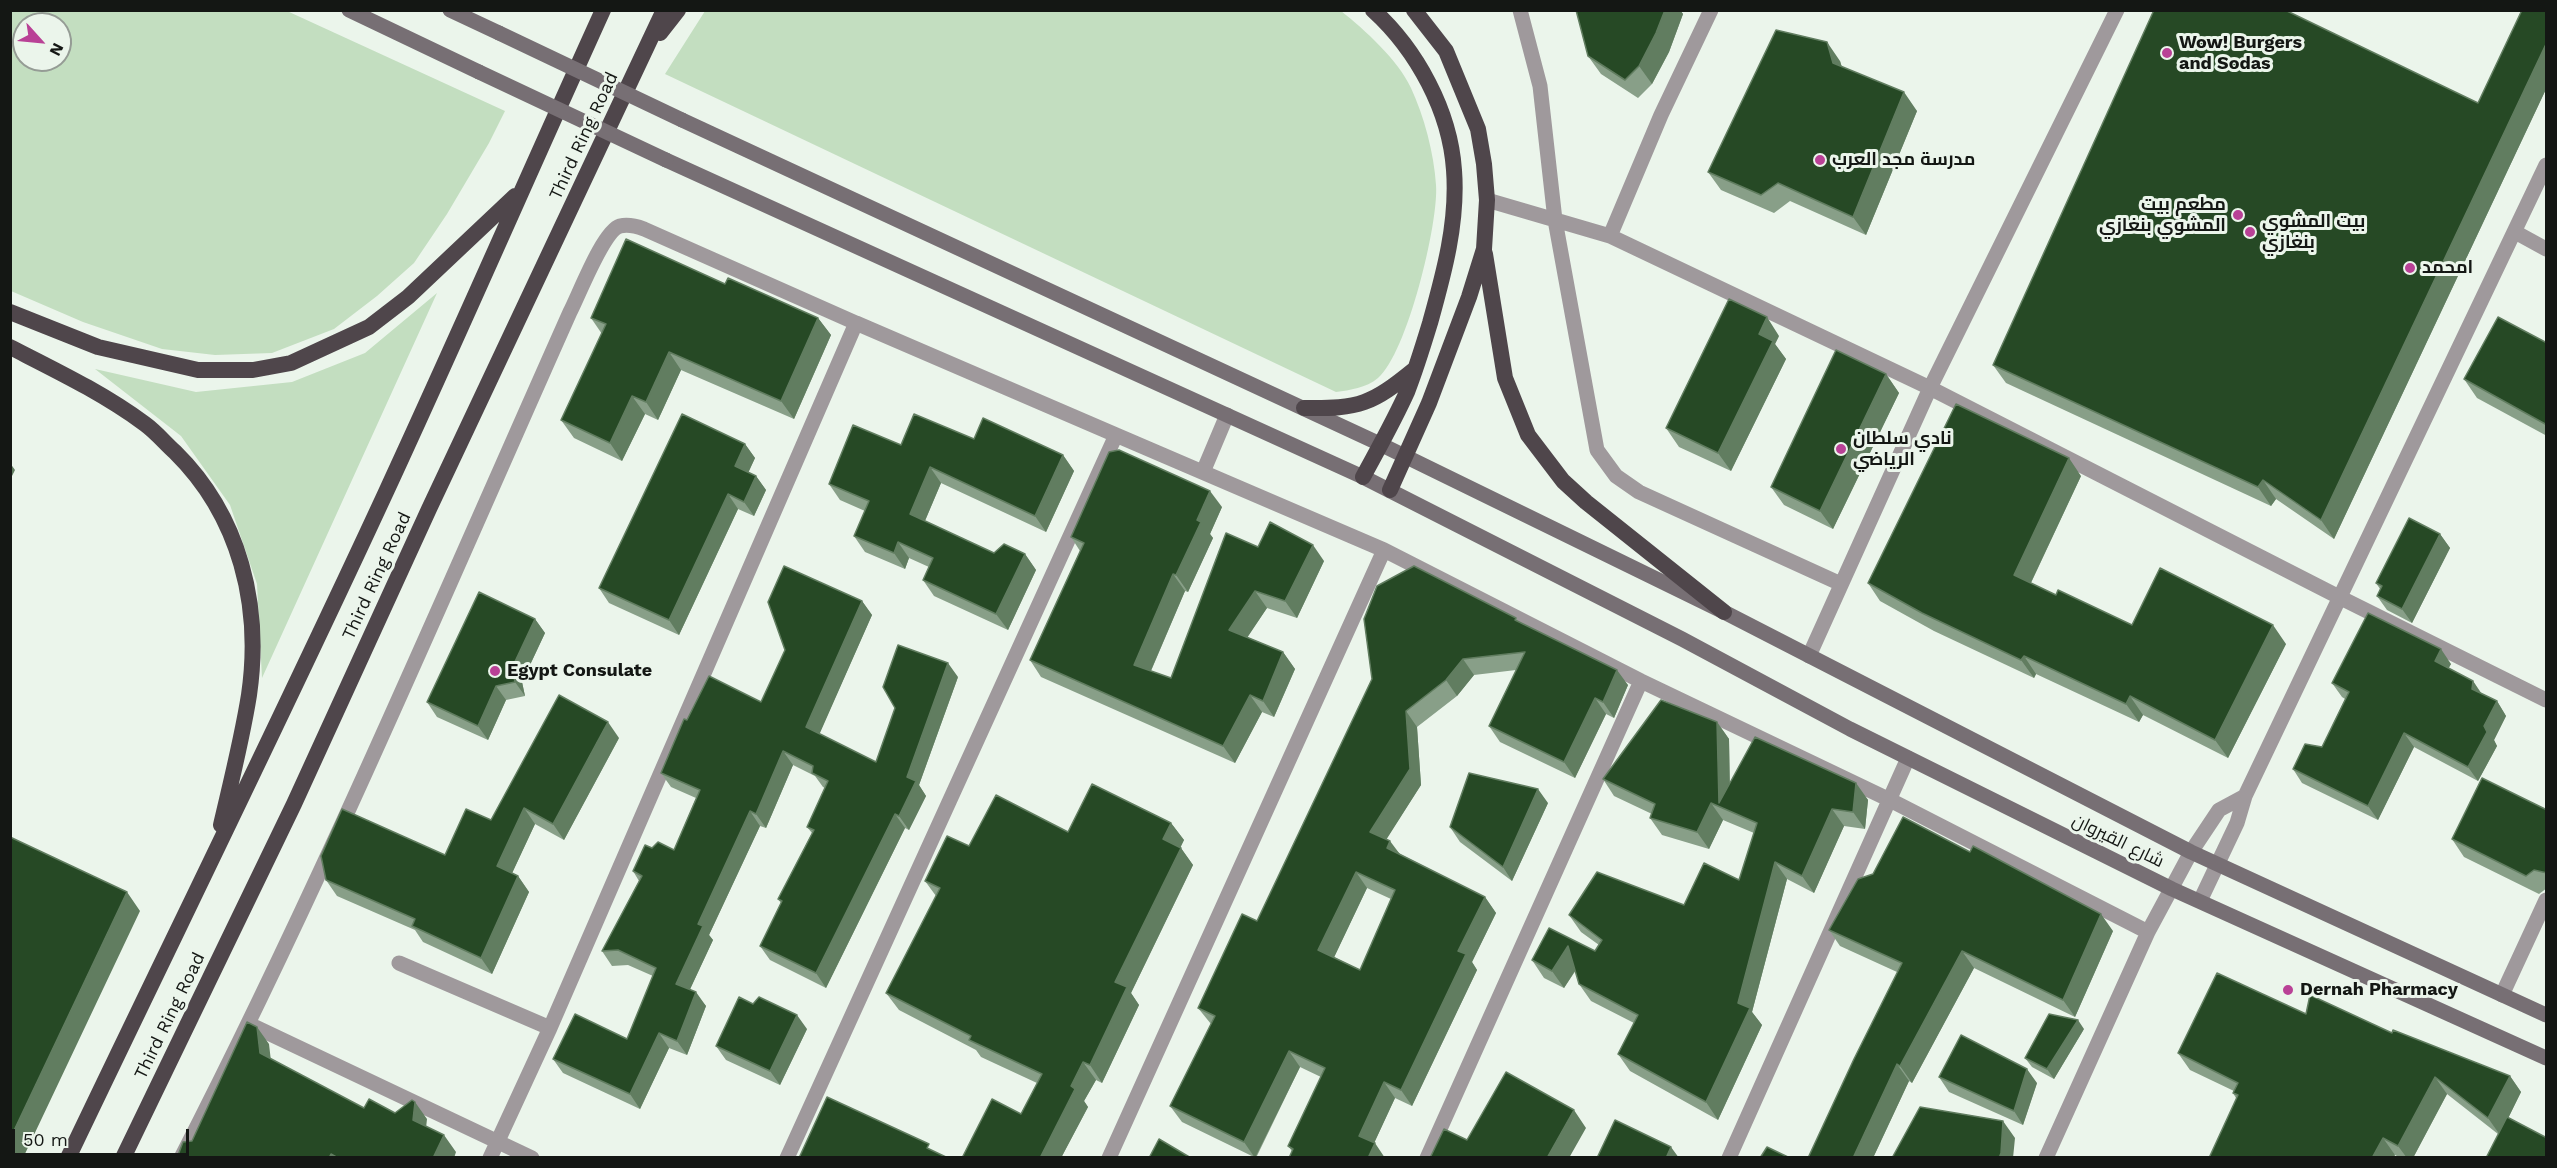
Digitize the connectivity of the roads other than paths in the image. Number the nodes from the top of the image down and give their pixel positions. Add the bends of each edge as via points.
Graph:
1 (349, 10) edge
2 (450, 10) edge
3 (603, 10) edge
4 (664, 10) edge
5 (678, 10) edge
6 (1373, 10) edge
7 (1414, 10) edge
8 (1520, 10) edge
9 (1711, 10) edge
10 (2117, 10) edge
11 (645, 52) junction
12 (2547, 165) edge
13 (522, 189) junction
14 (1487, 200) junction
15 (1554, 220) junction
16 (2515, 232) junction
17 (1610, 236) junction
18 (1484, 249) junction
19 (2547, 249) edge
20 (10, 312) edge
21 (856, 323) junction
22 (10, 347) edge
23 (1416, 369) junction
24 (1930, 388) junction
25 (1304, 408) junction
26 (1227, 415) junction
27 (1116, 435) junction
28 (1380, 444) junction
29 (1405, 456) junction
30 (1203, 472) junction
31 (1363, 477) junction
32 (1390, 490) junction
33 (1384, 550) junction
34 (1841, 584) junction
35 (2341, 598) junction
36 (1724, 612) junction
37 (1809, 656) junction
38 (1641, 681) junction
39 (2547, 700) edge
40 (1908, 758) junction
41 (2245, 796) junction
42 (1890, 800) junction
43 (216, 847) junction
44 (2192, 852) junction
45 (2218, 864) junction
46 (2172, 889) junction
47 (2547, 900) edge
48 (2200, 901) junction
49 (2148, 932) junction
50 (399, 963) dead end
51 (2502, 995) junction
52 (2547, 1016) edge
53 (249, 1024) junction
54 (550, 1028) junction
55 (2547, 1058) edge
56 (497, 1141) junction
57 (68, 1158) edge
58 (123, 1158) edge
59 (181, 1158) edge
60 (490, 1158) edge
61 (532, 1158) edge
62 (787, 1158) edge
63 (1109, 1158) edge
64 (1426, 1158) edge
65 (1729, 1158) edge
66 (2046, 1158) edge

1 - 26 main road, شارع القيروان, bridge via 666,160
2 - 25 main road, bridge
3 - 13 highway, Third Ring Road
4 - 11 highway, Third Ring Road
5 - 11 highway
6 - 23 highway via 1386,21 1421,68 1443,116 1454,169 1448,252
7 - 14 highway via 1446,51 1474,120
8 - 15 street via 1540,86
9 - 17 street
10 - 24 street
11 - 58 highway, Third Ring Road via 294,804
12 - 16 street
13 - 20 highway via 408,297 369,327 291,363 253,370 198,370 98,347
13 - 43 highway, Third Ring Road via 387,489
14 - 15 street
14 - 18 highway
15 - 17 street
15 - 34 street via 1597,450 1616,476 1640,492
16 - 19 street
16 - 35 street
17 - 24 street
18 - 29 highway via 1450,349
18 - 36 highway via 1505,378 1528,435 1563,481 1586,502
21 - 27 street
21 - 53 street via 644,229 631,225 612,230 570,312
21 - 54 street
22 - 43 highway via 85,385 147,425 196,473 215,500 240,554 252,625 249,694
23 - 25 highway via 1387,391 1358,405
23 - 28 highway
24 - 34 street
24 - 35 street
25 - 28 main road
26 - 30 street
26 - 31 main road, شارع القيروان
27 - 30 street
27 - 62 street
28 - 29 main road
28 - 31 highway
29 - 32 highway
29 - 36 main road
30 - 33 street
31 - 32 main road, شارع القيروان
32 - 40 main road, شارع القيروان
33 - 38 street
33 - 63 street
34 - 37 street
35 - 39 street
35 - 41 street
36 - 37 main road
37 - 44 main road
38 - 42 street
38 - 64 street
40 - 42 street
40 - 46 main road, شارع القيروان
41 - 44 street via 2219,810
41 - 45 street
42 - 49 street
42 - 65 street
43 - 57 highway, Third Ring Road
44 - 45 main road
44 - 46 street
45 - 48 street
45 - 51 main road
46 - 48 main road, شارع القيروان
46 - 49 street
47 - 51 street
48 - 55 main road, شارع القيروان
49 - 66 street
50 - 54 street
51 - 52 main road
53 - 56 street
53 - 59 street
54 - 56 street
56 - 60 street
56 - 61 street

